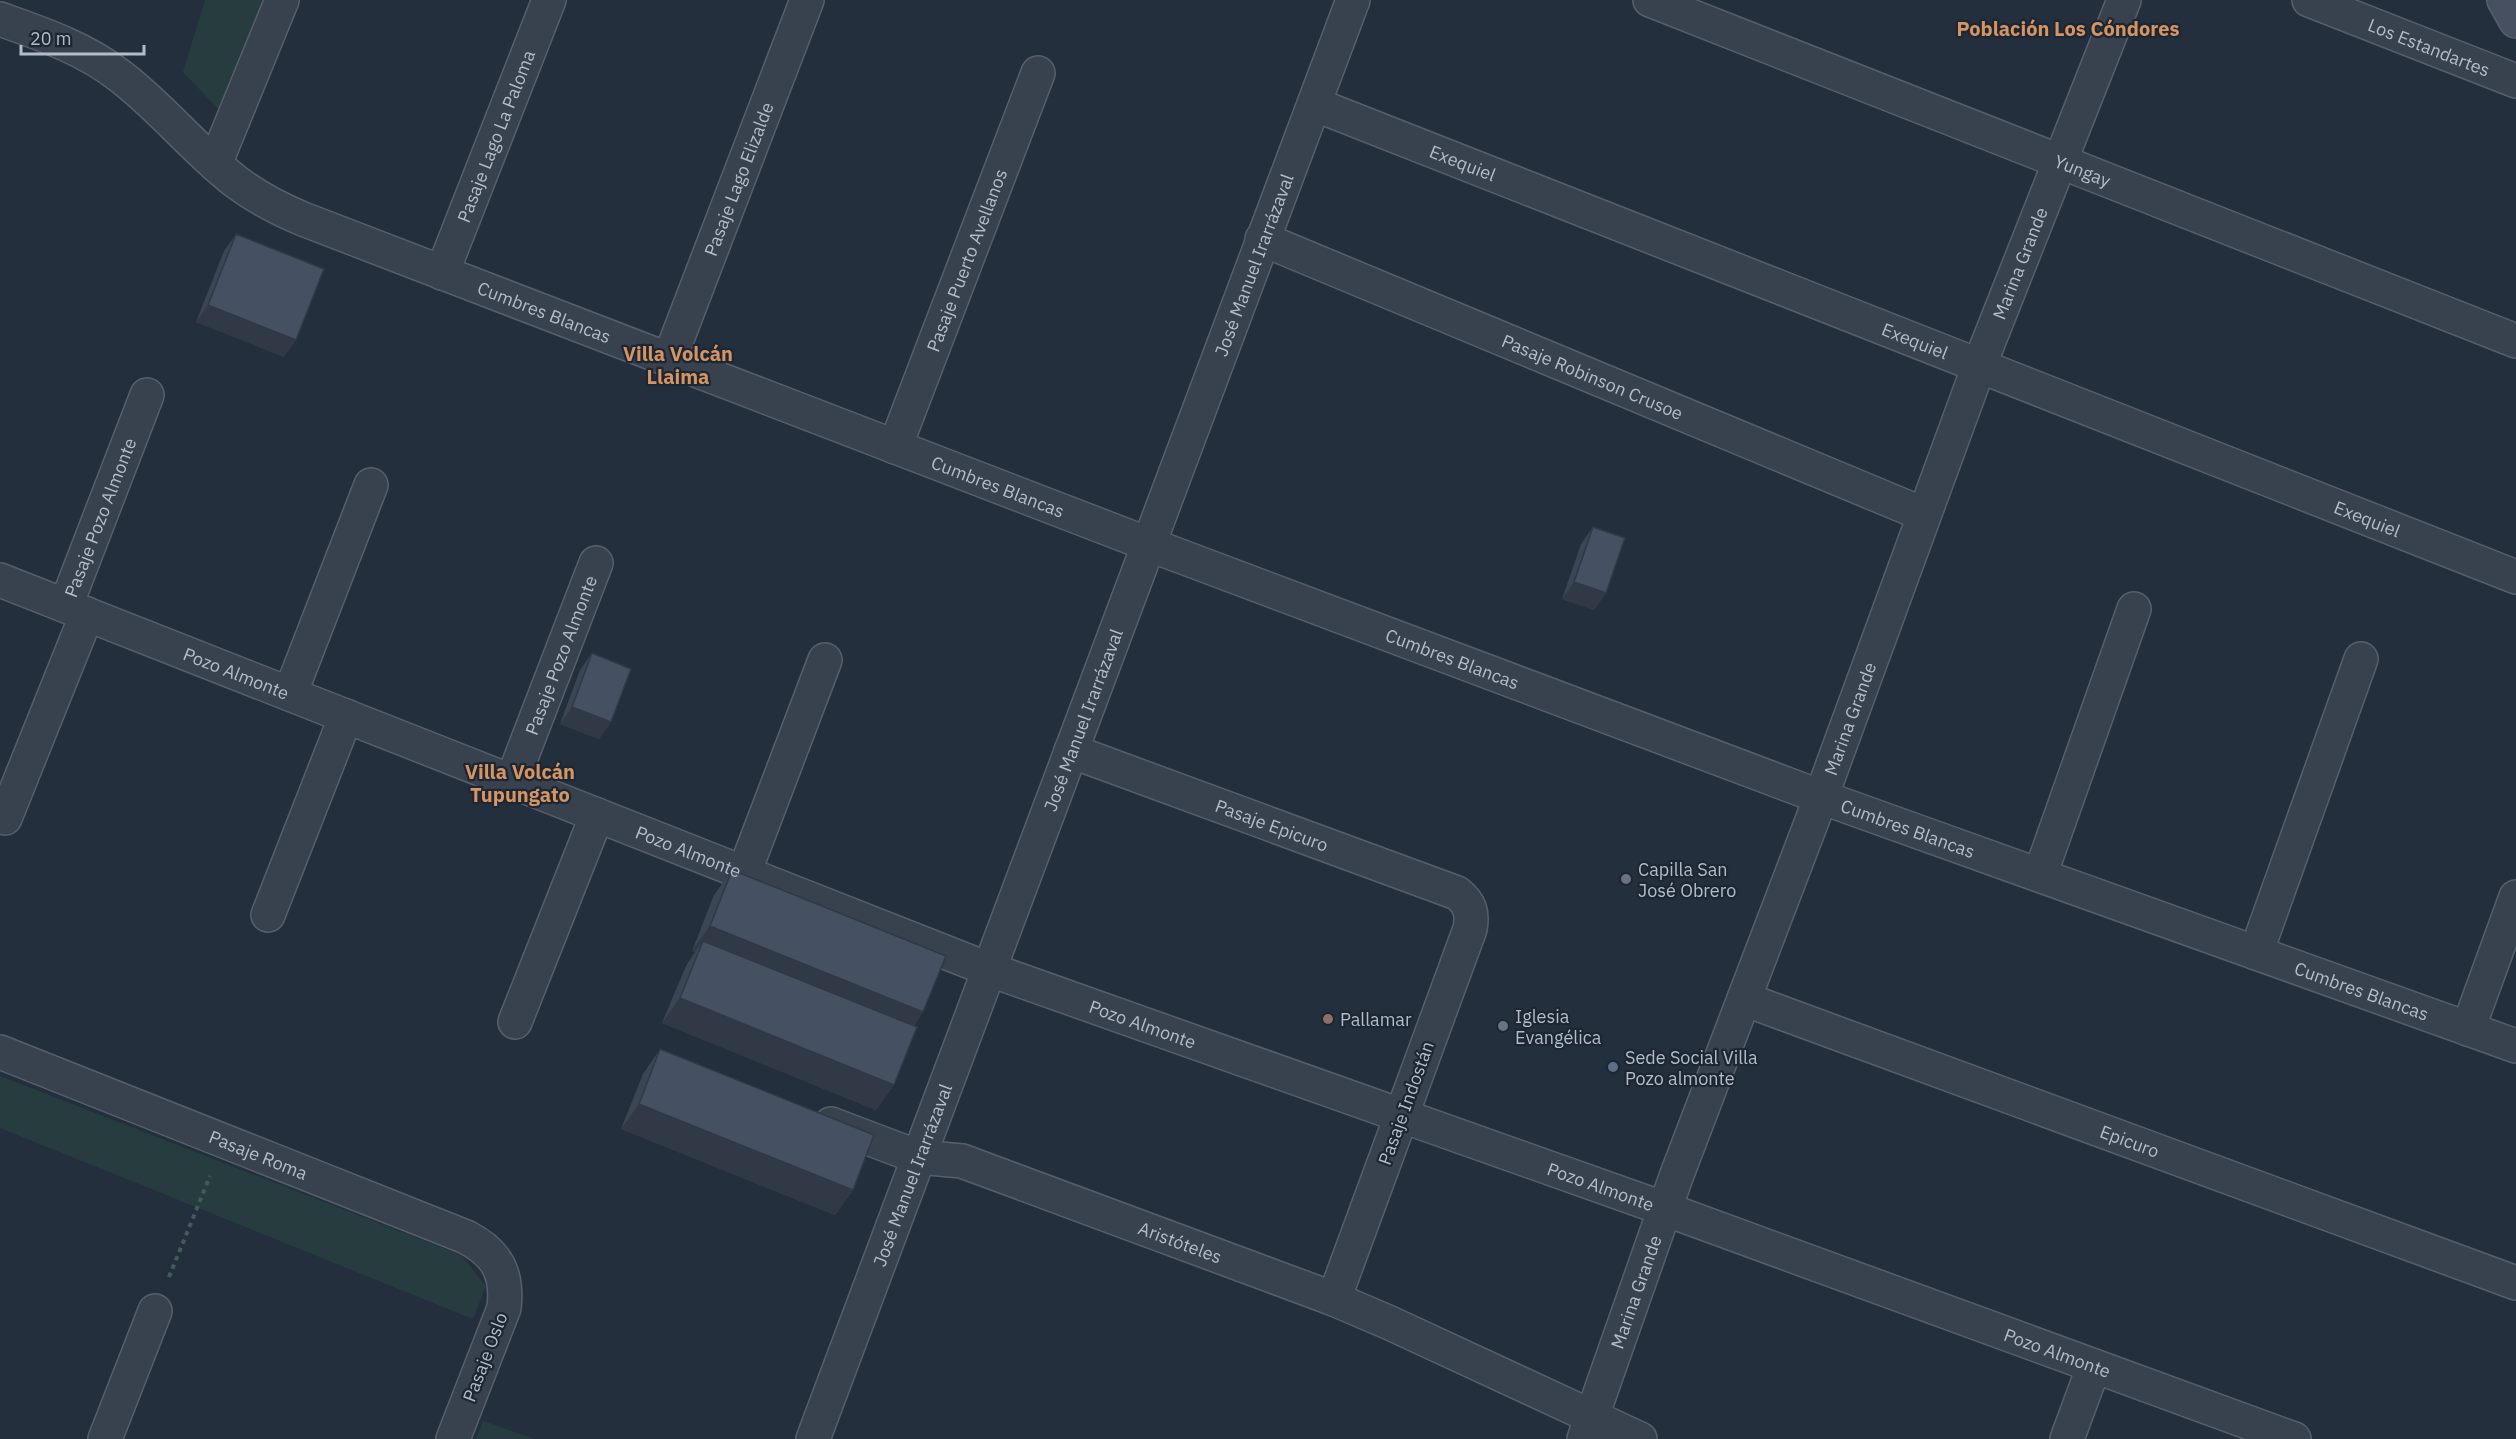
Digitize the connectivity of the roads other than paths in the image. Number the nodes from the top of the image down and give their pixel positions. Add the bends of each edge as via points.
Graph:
1 (282, 0) edge
2 (549, 0) edge
3 (807, 0) edge
4 (1353, 0) edge
5 (1650, 0) edge
6 (2124, 0) edge
7 (2309, 0) edge
8 (2504, 0) edge
9 (0, 19) edge
10 (2516, 21) edge
11 (1038, 73) dead end
12 (2516, 81) edge
13 (1314, 105) junction
14 (2060, 162) junction
15 (215, 164) junction
16 (1262, 239) junction
17 (442, 273) junction
18 (2516, 342) edge
19 (669, 360) junction
20 (1979, 366) junction
21 (147, 395) dead end
22 (895, 447) junction
23 (371, 485) dead end
24 (1923, 514) junction
25 (1148, 544) junction
26 (596, 563) dead end
27 (2516, 578) edge
28 (0, 580) edge
29 (2134, 609) dead end
30 (77, 610) junction
31 (2361, 659) dead end
32 (825, 660) dead end
33 (290, 694) junction
34 (346, 716) junction
35 (1071, 751) junction
36 (512, 781) junction
37 (1821, 797) junction
38 (597, 815) junction
39 (5, 818) dead end
40 (744, 873) junction
41 (2040, 875) junction
42 (2516, 897) edge
43 (1470, 907) joint
44 (268, 915) dead end
45 (2256, 953) junction
46 (988, 969) junction
47 (1744, 999) junction
48 (515, 1022) dead end
49 (2468, 1029) junction
50 (2516, 1046) edge
51 (0, 1052) edge
52 (807, 1114) edge
53 (1401, 1116) junction
54 (918, 1157) junction
55 (1665, 1209) junction
56 (502, 1274) joint
57 (2516, 1283) edge
58 (1334, 1299) junction
59 (155, 1311) road end
60 (2094, 1366) junction
61 (1588, 1428) edge
62 (105, 1439) edge
63 (453, 1439) edge
64 (813, 1439) edge
65 (1641, 1439) edge
66 (2067, 1439) edge
67 (2294, 1439) edge

1 - 15 street
2 - 17 street, Pasaje Lago La Paloma
3 - 19 street, Pasaje Lago Elizalde
4 - 13 street, José Manuel Irarrázaval
5 - 14 street, Yungay
6 - 14 street, Marina Grande
7 - 12 street, Los Estandartes
8 - 10 street
9 - 15 street, Cumbres Blancas via 100,62 141,94
11 - 22 street, Pasaje Puerto Avellanos
13 - 16 street, José Manuel Irarrázaval
13 - 20 street, Exequiel
14 - 18 street, Yungay
14 - 20 street, Marina Grande
15 - 17 street, Cumbres Blancas via 279,208
16 - 24 street, Pasaje Robinson Crusoe
16 - 25 street, José Manuel Irarrázaval
17 - 19 street, Cumbres Blancas
19 - 22 street, Cumbres Blancas
20 - 24 street, Marina Grande
20 - 27 street, Exequiel
21 - 30 street, Pasaje Pozo Almonte
22 - 25 street, Cumbres Blancas
23 - 33 street
24 - 37 street, Marina Grande
25 - 35 street, José Manuel Irarrázaval
25 - 37 street, Cumbres Blancas
26 - 36 street, Pasaje Pozo Almonte
28 - 30 street, Pozo Almonte
29 - 41 street
30 - 33 street, Pozo Almonte
30 - 39 street, Pasaje Pozo Almonte
31 - 45 street
32 - 40 street
33 - 34 street, Pozo Almonte
34 - 36 street, Pozo Almonte
34 - 44 street
35 - 43 street, Pasaje Epicuro via 1457,893
35 - 46 street, José Manuel Irarrázaval
36 - 38 street, Pozo Almonte
37 - 41 street, Cumbres Blancas
37 - 47 street, Marina Grande
38 - 40 street, Pozo Almonte
38 - 48 street
40 - 46 street, Pozo Almonte
41 - 45 street, Cumbres Blancas
42 - 49 street
43 - 53 street, Pasaje Indostán via 1470,929
45 - 49 street, Cumbres Blancas
46 - 53 street, Pozo Almonte
46 - 54 street, José Manuel Irarrázaval
47 - 55 street, Marina Grande
47 - 57 street, Epicuro
49 - 50 street, Cumbres Blancas
51 - 56 street, Pasaje Roma via 466,1237 482,1245
52 - 54 street, Aristóteles
53 - 55 street, Pozo Almonte
53 - 58 street, Pasaje Indostán
54 - 58 street, Aristóteles via 962,1161
54 - 64 street, José Manuel Irarrázaval
55 - 60 street, Pozo Almonte
55 - 61 street, Marina Grande
56 - 63 street, Pasaje Oslo via 504,1308
58 - 61 street, Aristóteles via 1390,1323
59 - 62 street
60 - 66 street
60 - 67 street, Pozo Almonte
61 - 65 street, Aristóteles

